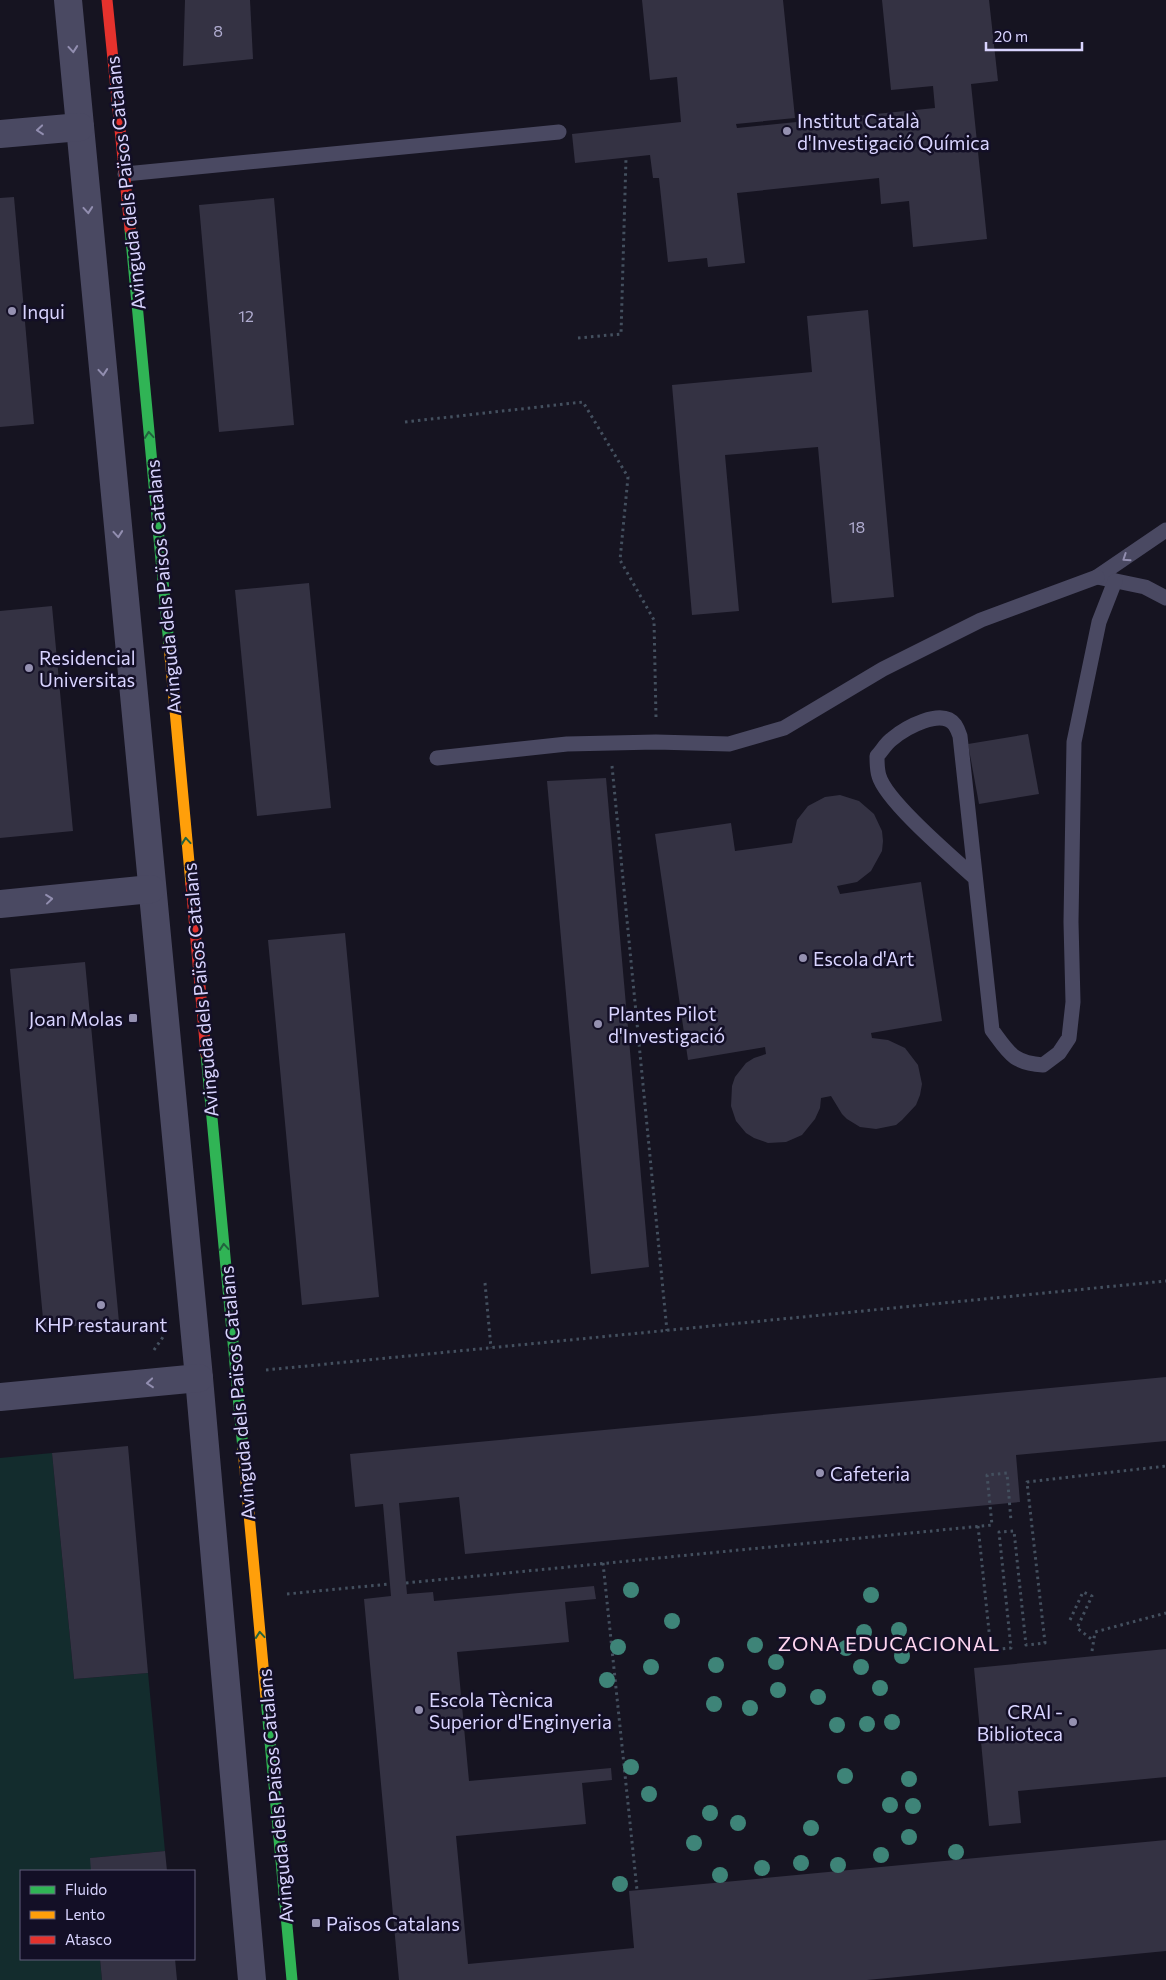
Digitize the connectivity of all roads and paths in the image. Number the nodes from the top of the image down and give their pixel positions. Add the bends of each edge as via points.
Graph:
1 (68, 0) edge
2 (107, 0) edge
3 (80, 127) junction
4 (559, 132) dead end
5 (0, 134) edge
6 (626, 158) dead end
7 (125, 174) junction
8 (578, 338) dead end
9 (405, 422) dead end
10 (1166, 530) edge
11 (1097, 577) junction
12 (1115, 581) junction
13 (1166, 598) edge
14 (656, 742) junction
15 (610, 743) junction
16 (437, 758) dead end
17 (974, 877) junction
18 (151, 889) junction
19 (0, 904) edge
20 (1166, 1281) edge
21 (485, 1283) dead end
22 (167, 1330) dead end
23 (667, 1331) junction
24 (491, 1348) junction
25 (152, 1352) dead end
26 (235, 1373) junction
27 (199, 1378) junction
28 (0, 1397) edge
29 (1166, 1466) edge
30 (1011, 1521) dead end
31 (978, 1526) junction
32 (603, 1563) junction
33 (406, 1583) dead end
34 (390, 1584) dead end
35 (256, 1597) junction
36 (1166, 1613) edge
37 (1070, 1620) dead end
38 (1094, 1641) junction
39 (1092, 1651) dead end
40 (637, 1890) dead end
41 (252, 1980) edge
42 (292, 1980) edge

1 -> 3 street, Avinguda dels Països Catalans
2 - 7 street, Avinguda dels Països Catalans
3 -> 5 street
3 -> 18 street, Avinguda dels Països Catalans
4 - 7 lane
6 - 8 path via 621,334
26 -> 7 street, Avinguda dels Països Catalans
9 - 14 path via 583,402 628,477 620,560 654,620
10 -> 11 lane
11 - 12 lane
11 - 14 lane via 982,620 883,669 784,728 729,744
12 - 13 lane via 1145,587
12 - 17 lane via 1099,622 1074,742 1071,922 1074,1002 1069,1038 1059,1054 1043,1065 1026,1064 1009,1053 992,1030
14 - 15 lane
15 - 16 lane via 567,744
15 - 23 path
17 - 17 lane via 960,736 954,724 937,717 912,726 891,739 877,756 879,776 886,790 905,811
19 -> 18 street
18 - 27 street, Avinguda dels Països Catalans
20 - 23 path
21 - 24 path
22 - 25 path
23 - 24 path
24 - 26 path
26 - 35 street, Avinguda dels Països Catalans
27 -> 28 street
27 - 41 street, Avinguda dels Països Catalans
29 - 31 path via 1028,1482 1045,1643 1026,1645 1014,1531 999,1532 1011,1648 991,1650
30 - 31 path via 1007,1473 987,1475 992,1525
31 - 32 path
32 - 33 path
32 - 40 path
34 - 35 path
42 -> 35 street, Avinguda dels Països Catalans
36 - 38 path via 1095,1632
37 - 38 path via 1083,1592 1092,1596 1077,1628
38 - 39 path

